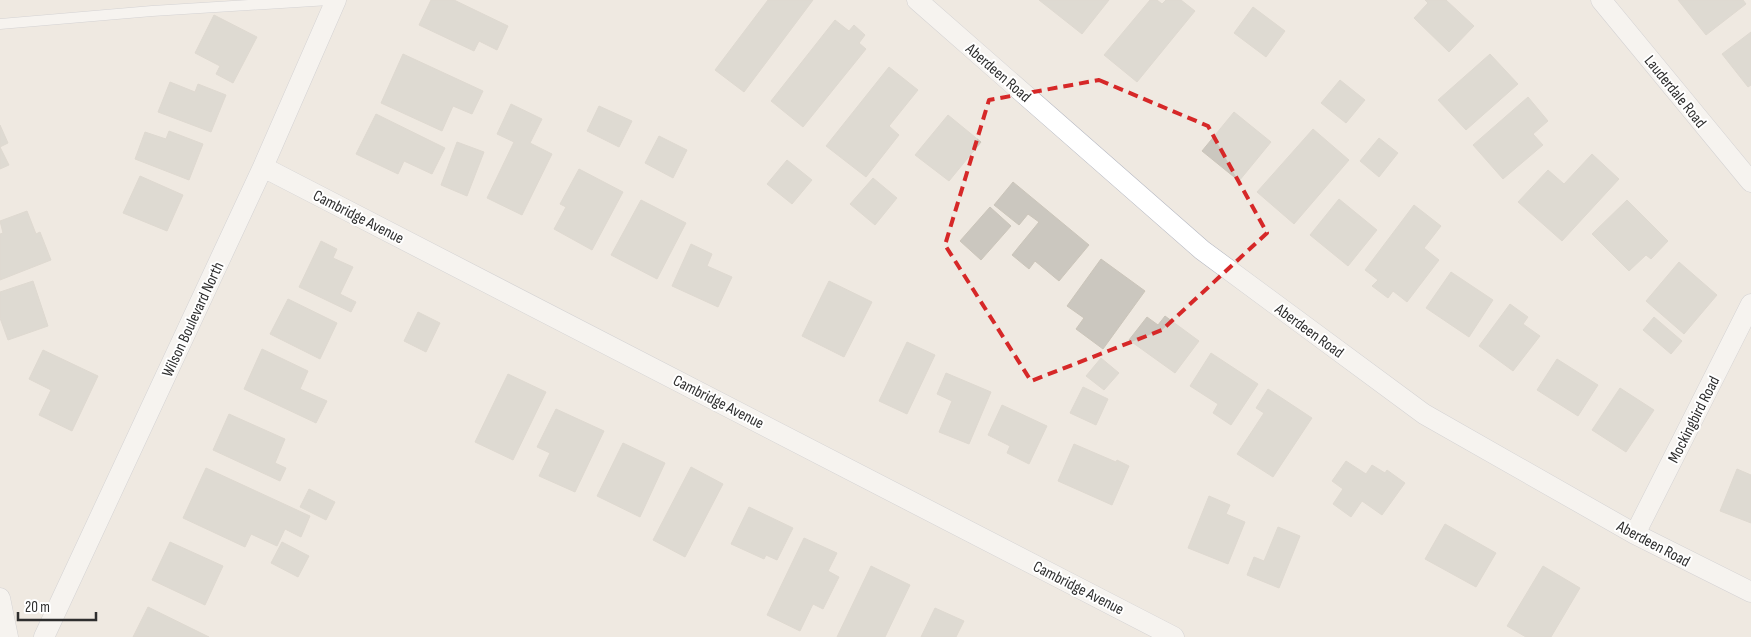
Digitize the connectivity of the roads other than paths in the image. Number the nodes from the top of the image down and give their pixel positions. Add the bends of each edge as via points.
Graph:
1 (329, 0) edge
2 (336, 0) edge
3 (917, 0) edge
4 (1602, 0) edge
5 (0, 24) edge
6 (263, 167) junction
7 (1751, 182) edge
8 (1751, 304) edge
9 (1635, 534) junction
10 (1751, 592) edge
11 (0, 598) edge
12 (8, 637) edge
13 (44, 637) edge
14 (1174, 637) edge

1 - 5 lane
2 - 6 street, Wilson Boulevard North
3 - 9 street, Aberdeen Road via 1210,256 1424,414
4 - 7 street, Lauderdale Road
6 - 13 street, Wilson Boulevard North
6 - 14 street, Cambridge Avenue
8 - 9 street, Mockingbird Road
9 - 10 street, Aberdeen Road
11 - 12 street

